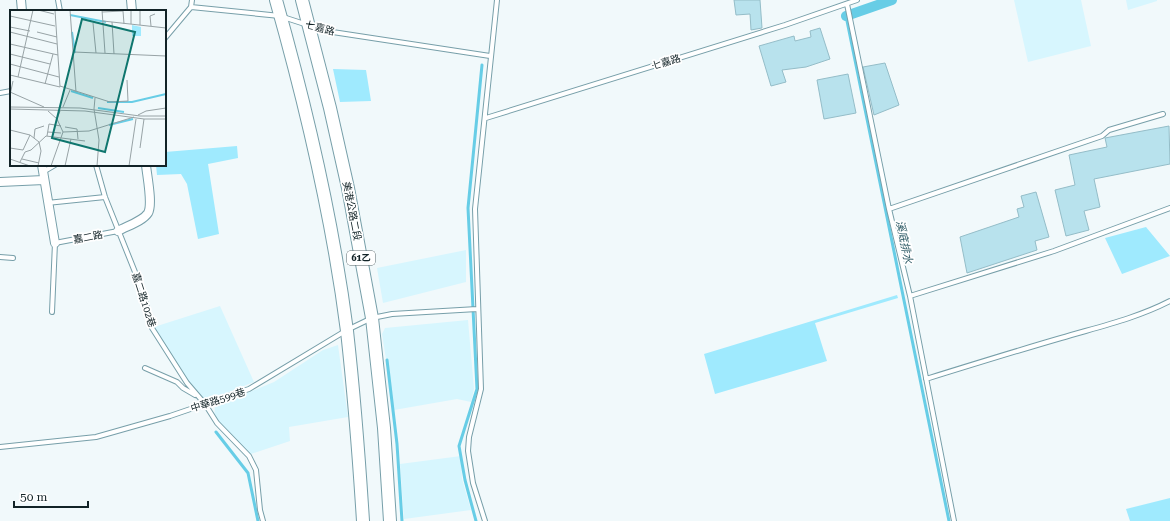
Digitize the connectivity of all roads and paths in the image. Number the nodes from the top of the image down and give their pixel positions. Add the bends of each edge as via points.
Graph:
1 (21, 0) edge
2 (58, 0) edge
3 (131, 0) edge
4 (192, 0) edge
5 (276, 0) edge
6 (302, 0) edge
7 (497, 0) edge
8 (858, 0) edge
9 (846, 4) junction
10 (191, 7) junction
11 (22, 10) edge
12 (60, 10) edge
13 (132, 10) edge
14 (280, 16) junction
15 (309, 26) junction
16 (166, 37) edge
17 (490, 56) junction
18 (10, 91) edge
19 (0, 93) edge
20 (1163, 114) dead end
21 (486, 118) junction
22 (53, 166) edge
23 (96, 166) edge
24 (146, 166) edge
25 (43, 172) edge
26 (0, 182) edge
27 (105, 197) junction
28 (47, 203) junction
29 (1170, 208) edge
30 (889, 209) junction
31 (118, 231) junction
32 (55, 243) junction
33 (0, 256) edge
34 (13, 258) dead end
35 (910, 296) junction
36 (1170, 301) edge
37 (477, 309) junction
38 (52, 312) dead end
39 (372, 318) junction
40 (347, 330) junction
41 (145, 368) dead end
42 (926, 379) junction
43 (197, 396) junction
44 (205, 404) junction
45 (0, 447) edge
46 (263, 521) edge
47 (363, 521) edge
48 (390, 521) edge
49 (485, 521) edge
50 (954, 521) edge

1 - 11 street
2 - 12 lane
3 - 13 street
4 - 10 lane
5 - 14 main road, 61乙
6 - 15 main road, 美港公路二段 / 61乙
7 - 17 lane
8 - 9 lane, 七嘉路
9 - 21 lane, 七嘉路
9 - 30 lane
10 - 14 lane, 七嘉路
10 - 16 lane
14 - 15 lane, 七嘉路
14 - 40 main road, 61乙 via 318,172
15 - 17 lane, 七嘉路 via 326,31
15 - 39 main road, 美港公路二段 / 61乙 via 345,173
17 - 21 lane
18 - 19 lane
20 - 30 lane via 1109,130 1102,136
21 - 37 lane via 475,209
22 - 25 lane
23 - 27 lane, 嘉二路102巷
24 - 31 street, 嘉二路 via 150,204 148,213
25 - 26 street
25 - 28 street
27 - 28 lane
27 - 31 lane, 嘉二路102巷
28 - 32 street
29 - 35 lane via 1054,251
30 - 35 lane
31 - 32 lane, 嘉二路
31 - 43 lane, 嘉二路102巷 via 143,292 152,328
32 - 38 lane
33 - 34 lane
35 - 42 lane
36 - 42 lane via 1151,311 1106,326
37 - 39 lane, 中華路599巷 via 392,314
37 - 49 lane via 481,389 468,451 473,483
39 - 40 lane, 中華路599巷
39 - 48 main road, 美港公路二段 / 61乙 via 384,428
40 - 44 lane, 中華路599巷 via 249,389
40 - 47 main road, 61乙
41 - 43 lane via 177,382
42 - 50 lane
43 - 44 lane, 嘉二路102巷
44 - 45 lane, 中華路599巷 via 96,437
44 - 46 lane, 嘉二路102巷 via 217,423 250,456 256,470

